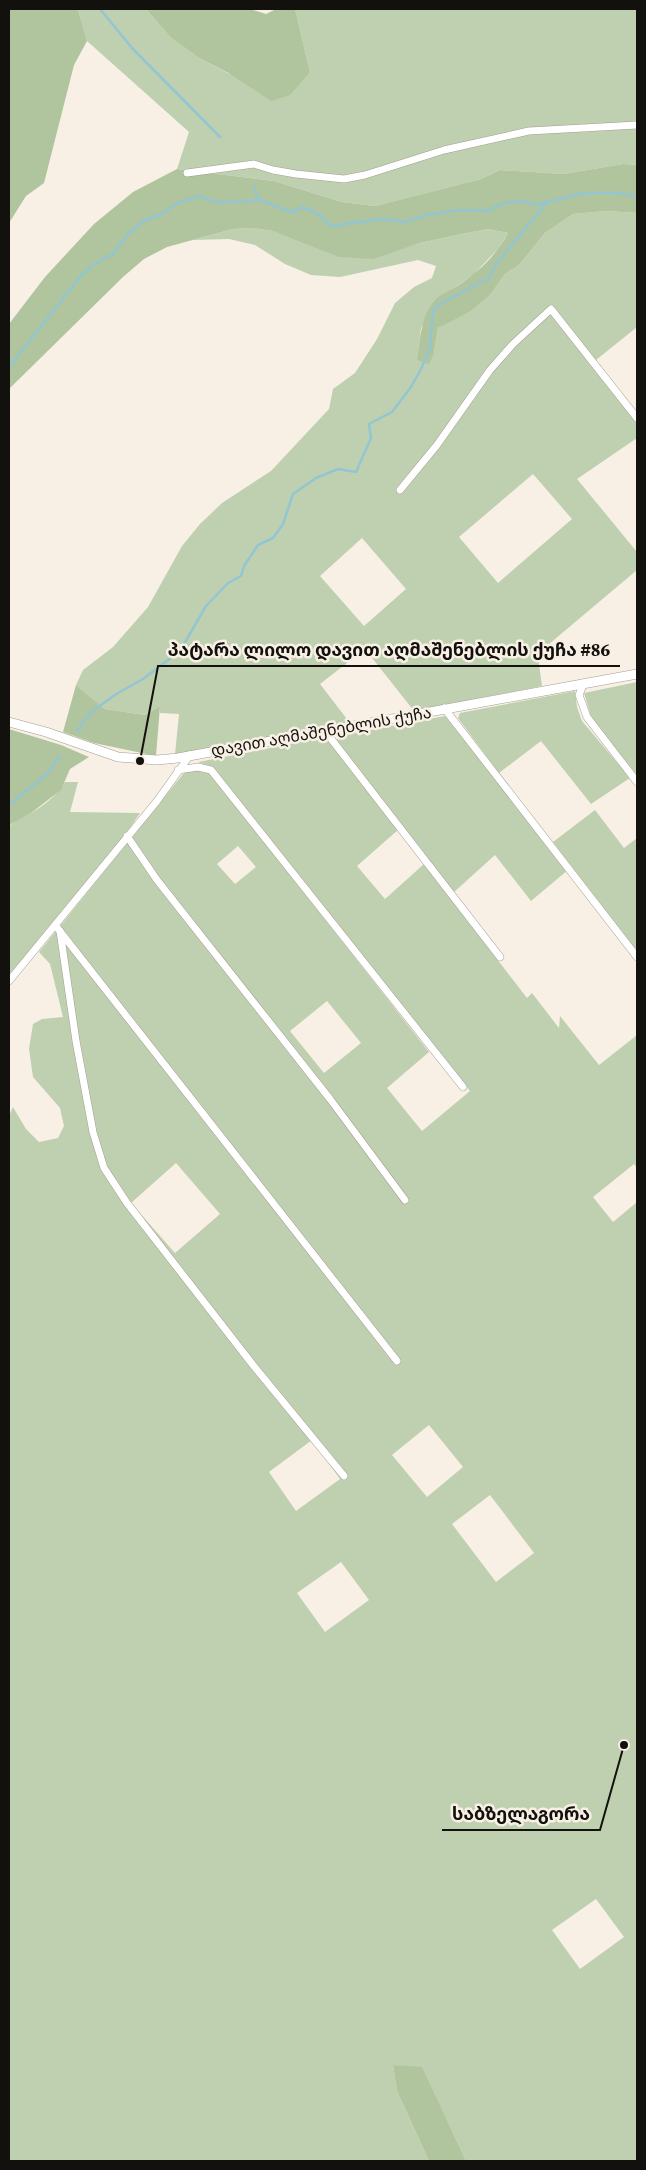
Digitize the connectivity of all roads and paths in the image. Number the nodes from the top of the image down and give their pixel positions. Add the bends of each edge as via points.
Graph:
1 (637, 124) edge
2 (186, 173) dead end
3 (637, 418) edge
4 (400, 490) dead end
5 (637, 674) edge
6 (584, 683) junction
7 (444, 708) junction
8 (9, 722) edge
9 (325, 731) junction
10 (190, 755) junction
11 (178, 770) junction
12 (637, 782) edge
13 (127, 836) junction
14 (54, 925) junction
15 (60, 931) junction
16 (500, 957) dead end
17 (637, 957) edge
18 (9, 981) edge
19 (463, 1087) dead end
20 (405, 1200) dead end
21 (397, 1361) dead end
22 (344, 1476) dead end

1 - 2 street via 529,131 452,147 344,179 296,174 254,164
3 - 4 street via 551,309 490,370 437,445
5 - 6 street, დავით აღმაშენებლის ქუჩა
6 - 7 street, დავით აღმაშენებლის ქუჩა
6 - 12 street via 579,696 587,717
7 - 9 street, დავით აღმაშენებლის ქუჩა
7 - 17 street
8 - 10 street, დავით აღმაშენებლის ქუჩა via 118,757 157,760
9 - 10 street, დავით აღმაშენებლის ქუჩა
9 - 16 street
10 - 11 street
11 - 13 street
11 - 19 street via 204,767 211,770
13 - 14 street
13 - 20 street via 157,880 324,1091
14 - 15 street
14 - 18 street
15 - 21 street
15 - 22 street via 76,1042 93,1132 104,1168 128,1204 253,1365

